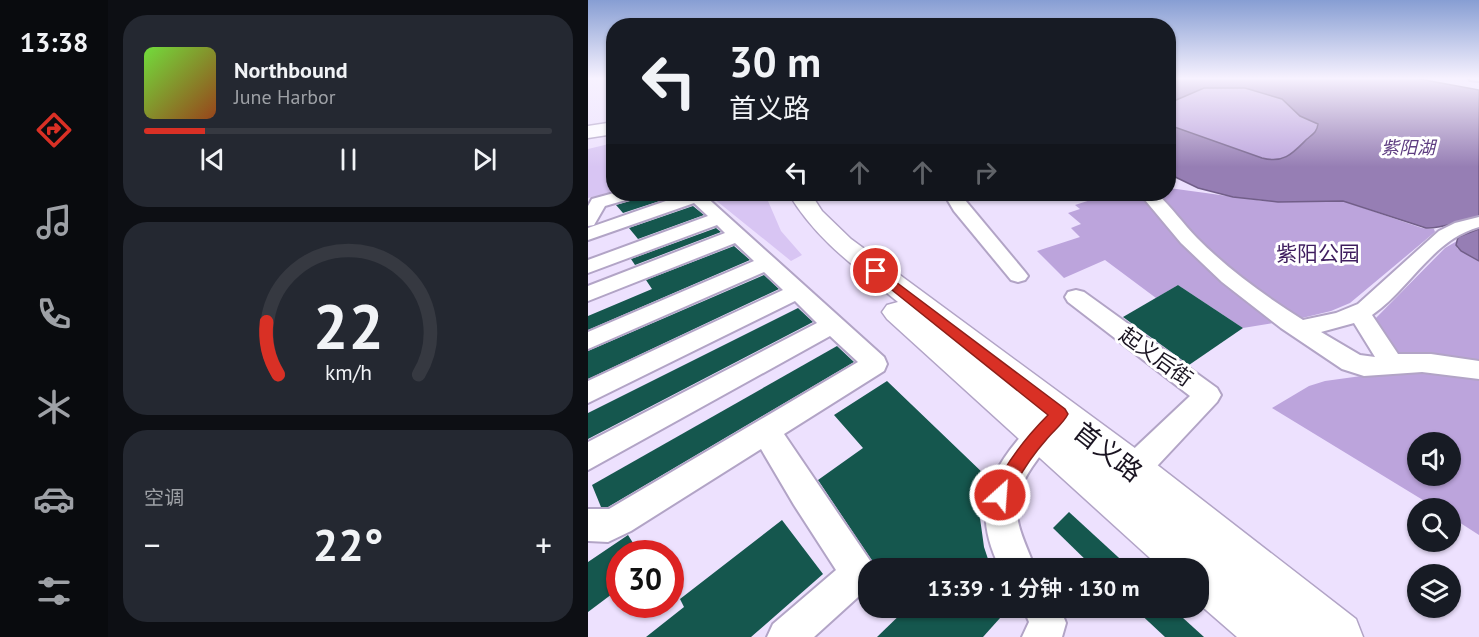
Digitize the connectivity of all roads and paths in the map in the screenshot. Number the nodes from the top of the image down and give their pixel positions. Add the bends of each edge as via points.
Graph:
1 (606, 127) edge
2 (588, 130) edge
3 (606, 135) edge
4 (588, 138) edge
5 (606, 201) edge
6 (679, 201) edge
7 (702, 201) edge
8 (784, 201) edge
9 (804, 201) edge
10 (956, 201) edge
11 (1154, 201) edge
12 (720, 218) junction
13 (588, 221) edge
14 (1479, 222) edge
15 (588, 234) edge
16 (738, 235) junction
17 (767, 263) junction
18 (588, 267) edge
19 (1018, 276) dead end
20 (798, 292) junction
21 (588, 294) edge
22 (1076, 297) dead end
23 (1359, 313) junction
24 (833, 324) junction
25 (1300, 329) junction
26 (588, 341) edge
27 (1392, 364) junction
28 (1479, 370) edge
29 (588, 393) edge
30 (1049, 425) junction
31 (766, 431) junction
32 (588, 457) edge
33 (1133, 470) junction
34 (588, 525) edge
35 (1014, 558) edge
36 (1185, 558) edge
37 (1209, 581) edge
38 (1047, 618) edge
39 (786, 637) edge
40 (1041, 637) edge
41 (1276, 637) edge
42 (1338, 637) edge

1 - 2 highway
3 - 4 highway
5 - 13 street via 598,203
6 - 15 street
7 - 12 street
8 - 30 main road, 首义路 via 810,237
9 - 30 main road, 首义路 via 842,244
10 - 19 street
11 - 25 street via 1191,244 1225,274
12 - 16 street
12 - 18 street
14 - 23 street via 1445,234
16 - 17 street
16 - 21 street
17 - 20 street
17 - 26 street
20 - 24 street
20 - 29 street
22 - 33 street, 起义后街 via 1209,395
23 - 25 street
23 - 27 street
24 - 31 street via 875,364
24 - 32 street
25 - 27 street via 1361,367
27 - 28 street
30 - 33 main road, 首义路
30 - 35 street via 1007,477 1000,495 1001,523
30 - 36 main road, 首义路
31 - 34 street via 620,520 608,526
31 - 39 street via 859,573
33 - 42 main road, 首义路
37 - 41 main road
38 - 40 street via 1048,628

